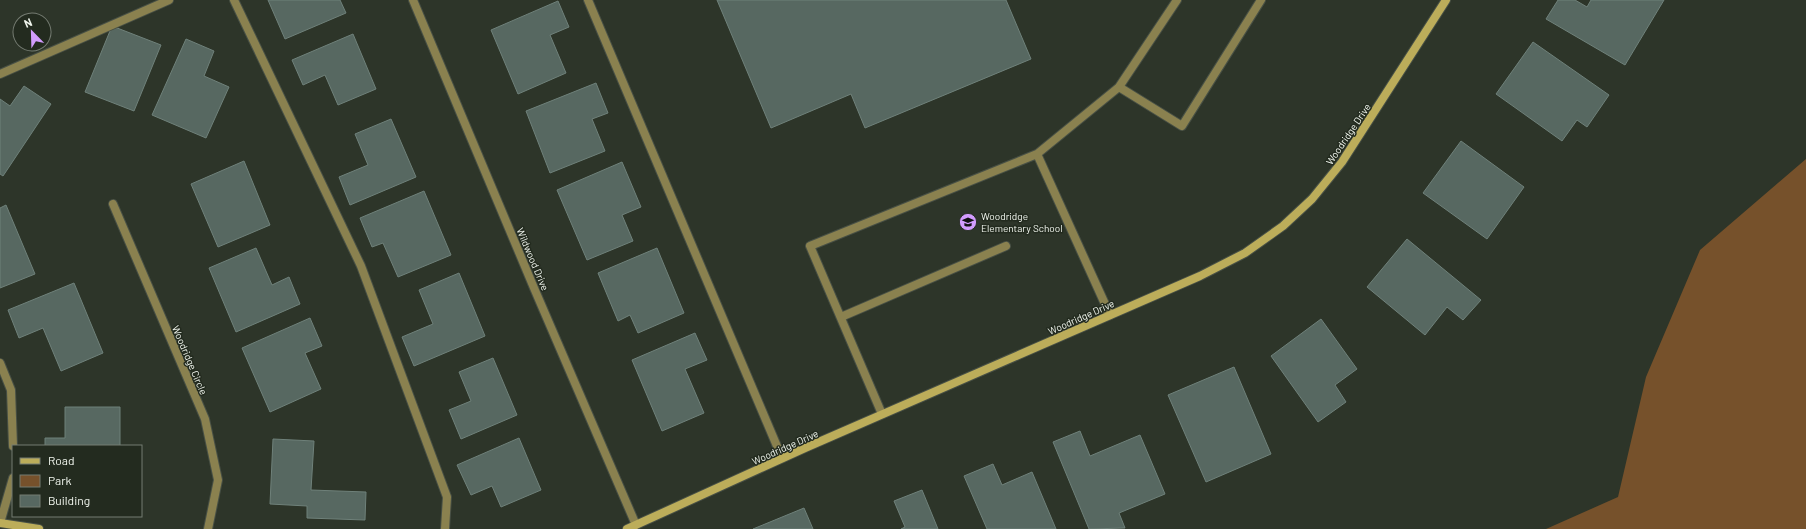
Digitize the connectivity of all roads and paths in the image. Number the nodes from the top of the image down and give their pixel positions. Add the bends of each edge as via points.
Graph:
1 (168, 0) edge
2 (234, 0) edge
3 (413, 0) edge
4 (588, 0) edge
5 (1177, 0) edge
6 (1261, 0) edge
7 (1446, 0) edge
8 (0, 74) edge
9 (1120, 87) junction
10 (1037, 154) junction
11 (113, 204) dead end
12 (1006, 246) dead end
13 (1110, 315) junction
14 (841, 317) junction
15 (0, 363) edge
16 (882, 414) junction
17 (13, 445) edge
18 (782, 458) junction
19 (12, 481) edge
20 (0, 523) edge
21 (636, 525) junction
22 (39, 529) edge
23 (208, 529) edge
24 (445, 529) edge
25 (627, 529) edge

1 - 8 street
2 - 24 street via 361,266 447,497
3 - 21 street, Wildwood Drive
4 - 18 street
5 - 9 street
6 - 9 street via 1182,126
7 - 13 street, Woodridge Drive via 1342,162 1312,199 1283,226 1245,253 1200,276
9 - 10 street
10 - 13 street
10 - 14 street via 810,246
11 - 23 street, Woodridge Circle via 205,419 218,480
12 - 14 street
13 - 16 street, Woodridge Drive
14 - 16 street
15 - 17 street via 11,390
16 - 18 street, Woodridge Drive
18 - 21 street, Woodridge Drive
19 - 20 street
20 - 22 street
21 - 25 street, Woodridge Drive

